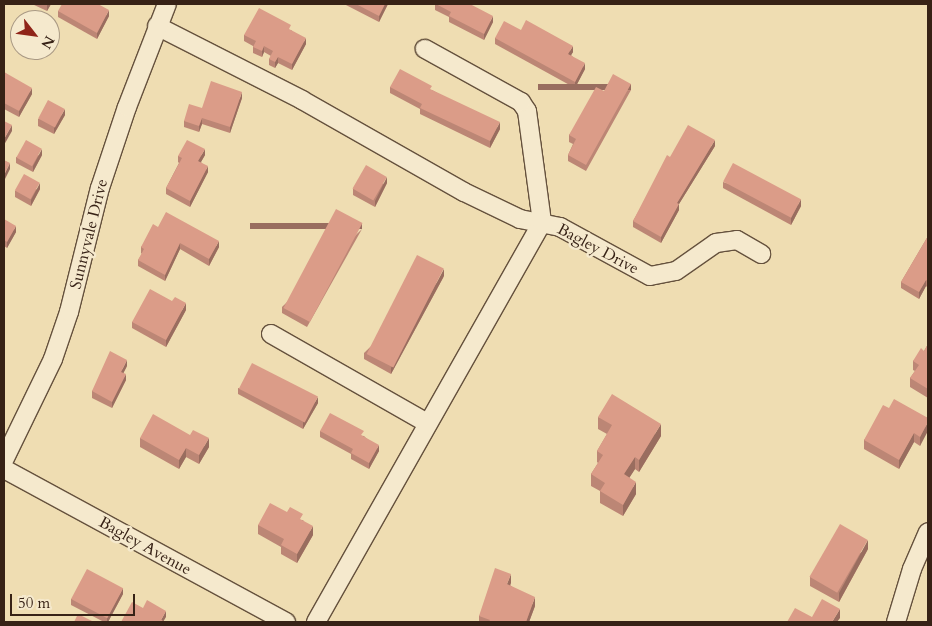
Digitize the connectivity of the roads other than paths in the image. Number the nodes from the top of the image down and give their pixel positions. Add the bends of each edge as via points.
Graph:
1 (167, 4) edge
2 (157, 26) junction
3 (425, 49) dead end
4 (542, 222) junction
5 (761, 254) dead end
6 (271, 334) dead end
7 (427, 423) junction
8 (4, 460) edge
9 (4, 469) edge
10 (928, 532) edge
11 (286, 622) edge
12 (316, 622) edge
13 (896, 622) edge

1 - 2 street, Sunnyvale Drive
2 - 4 street, Bagley Drive via 302,100 464,192 520,219
2 - 8 street, Sunnyvale Drive via 100,188 69,312 53,359
3 - 4 street via 521,102 527,111
4 - 5 street, Bagley Drive via 560,227 650,276 676,271 716,243 737,240
4 - 7 street
6 - 7 street
7 - 12 street
9 - 11 street, Bagley Avenue
10 - 13 street via 912,569

